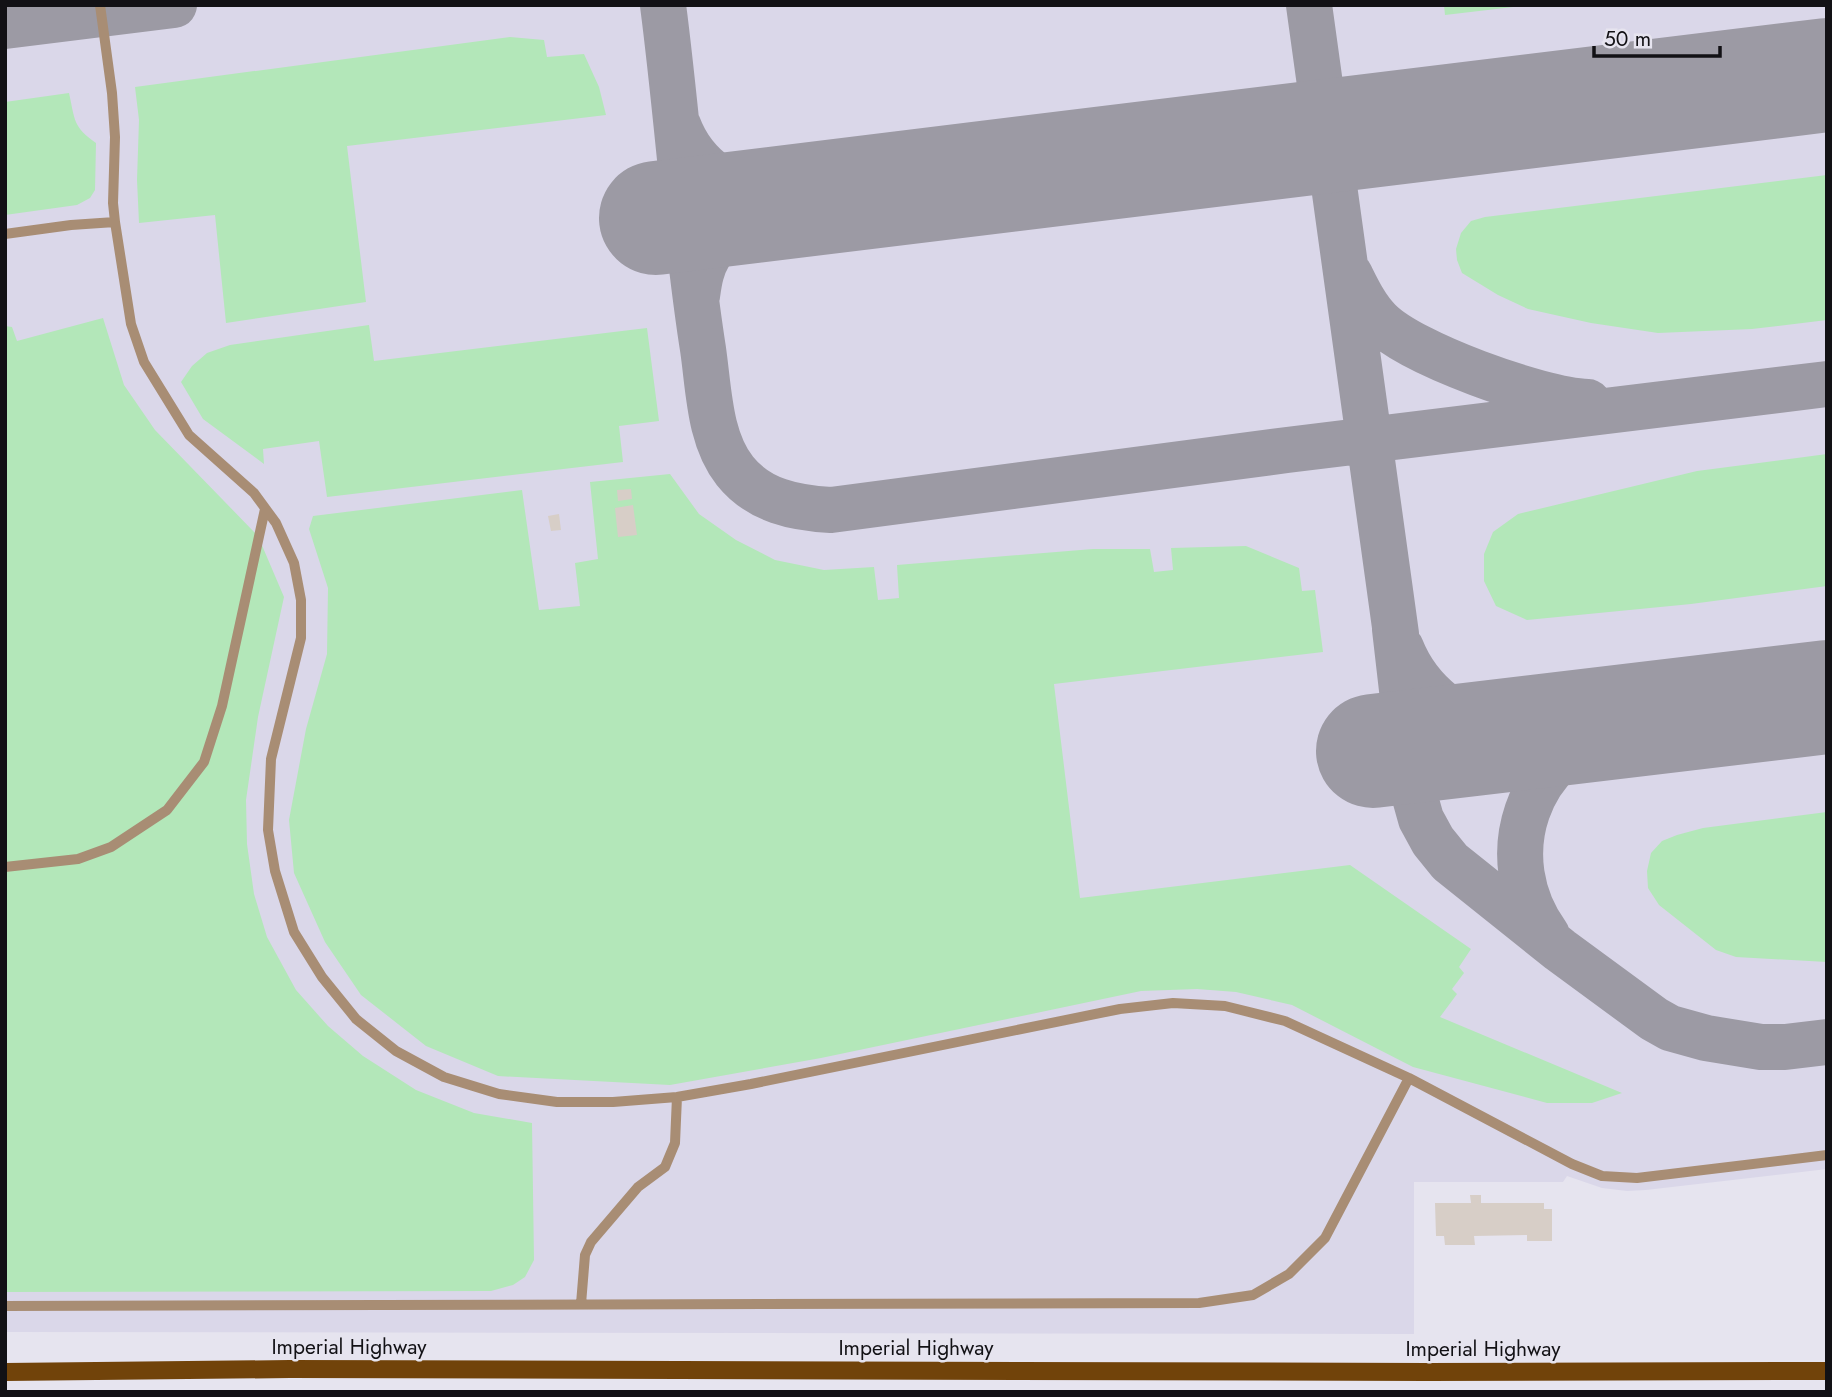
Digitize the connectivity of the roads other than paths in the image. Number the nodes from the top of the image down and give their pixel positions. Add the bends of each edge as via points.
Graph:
1 (100, 5) edge
2 (115, 222) junction
3 (5, 234) edge
4 (265, 509) junction
5 (5, 867) edge
6 (1409, 1078) junction
7 (677, 1097) junction
8 (1827, 1155) edge
9 (581, 1304) junction
10 (5, 1306) edge
11 (1827, 1371) edge
12 (5, 1372) edge
13 (79, 1372) junction
14 (5, 1384) edge

1 - 2 lane via 112,93
2 - 3 lane
2 - 4 lane via 131,324 144,362 189,435 254,492
4 - 5 lane via 222,706 204,762 167,810 111,847 78,859
4 - 7 lane via 294,564 301,600 301,638 271,759 268,830 294,932 322,977 356,1019 396,1051 444,1077 499,1094 557,1102
6 - 7 lane via 1285,1021 1225,1006 1172,1003 1120,1009
6 - 8 lane via 1602,1176 1637,1178
6 - 9 lane via 1325,1238 1289,1274 1253,1295 1199,1304
7 - 9 lane via 675,1143 665,1167 638,1186 590,1242
9 - 10 lane
11 - 13 main road, Imperial Highway
12 - 13 main road, Imperial Highway
13 - 14 main road via 64,1382

